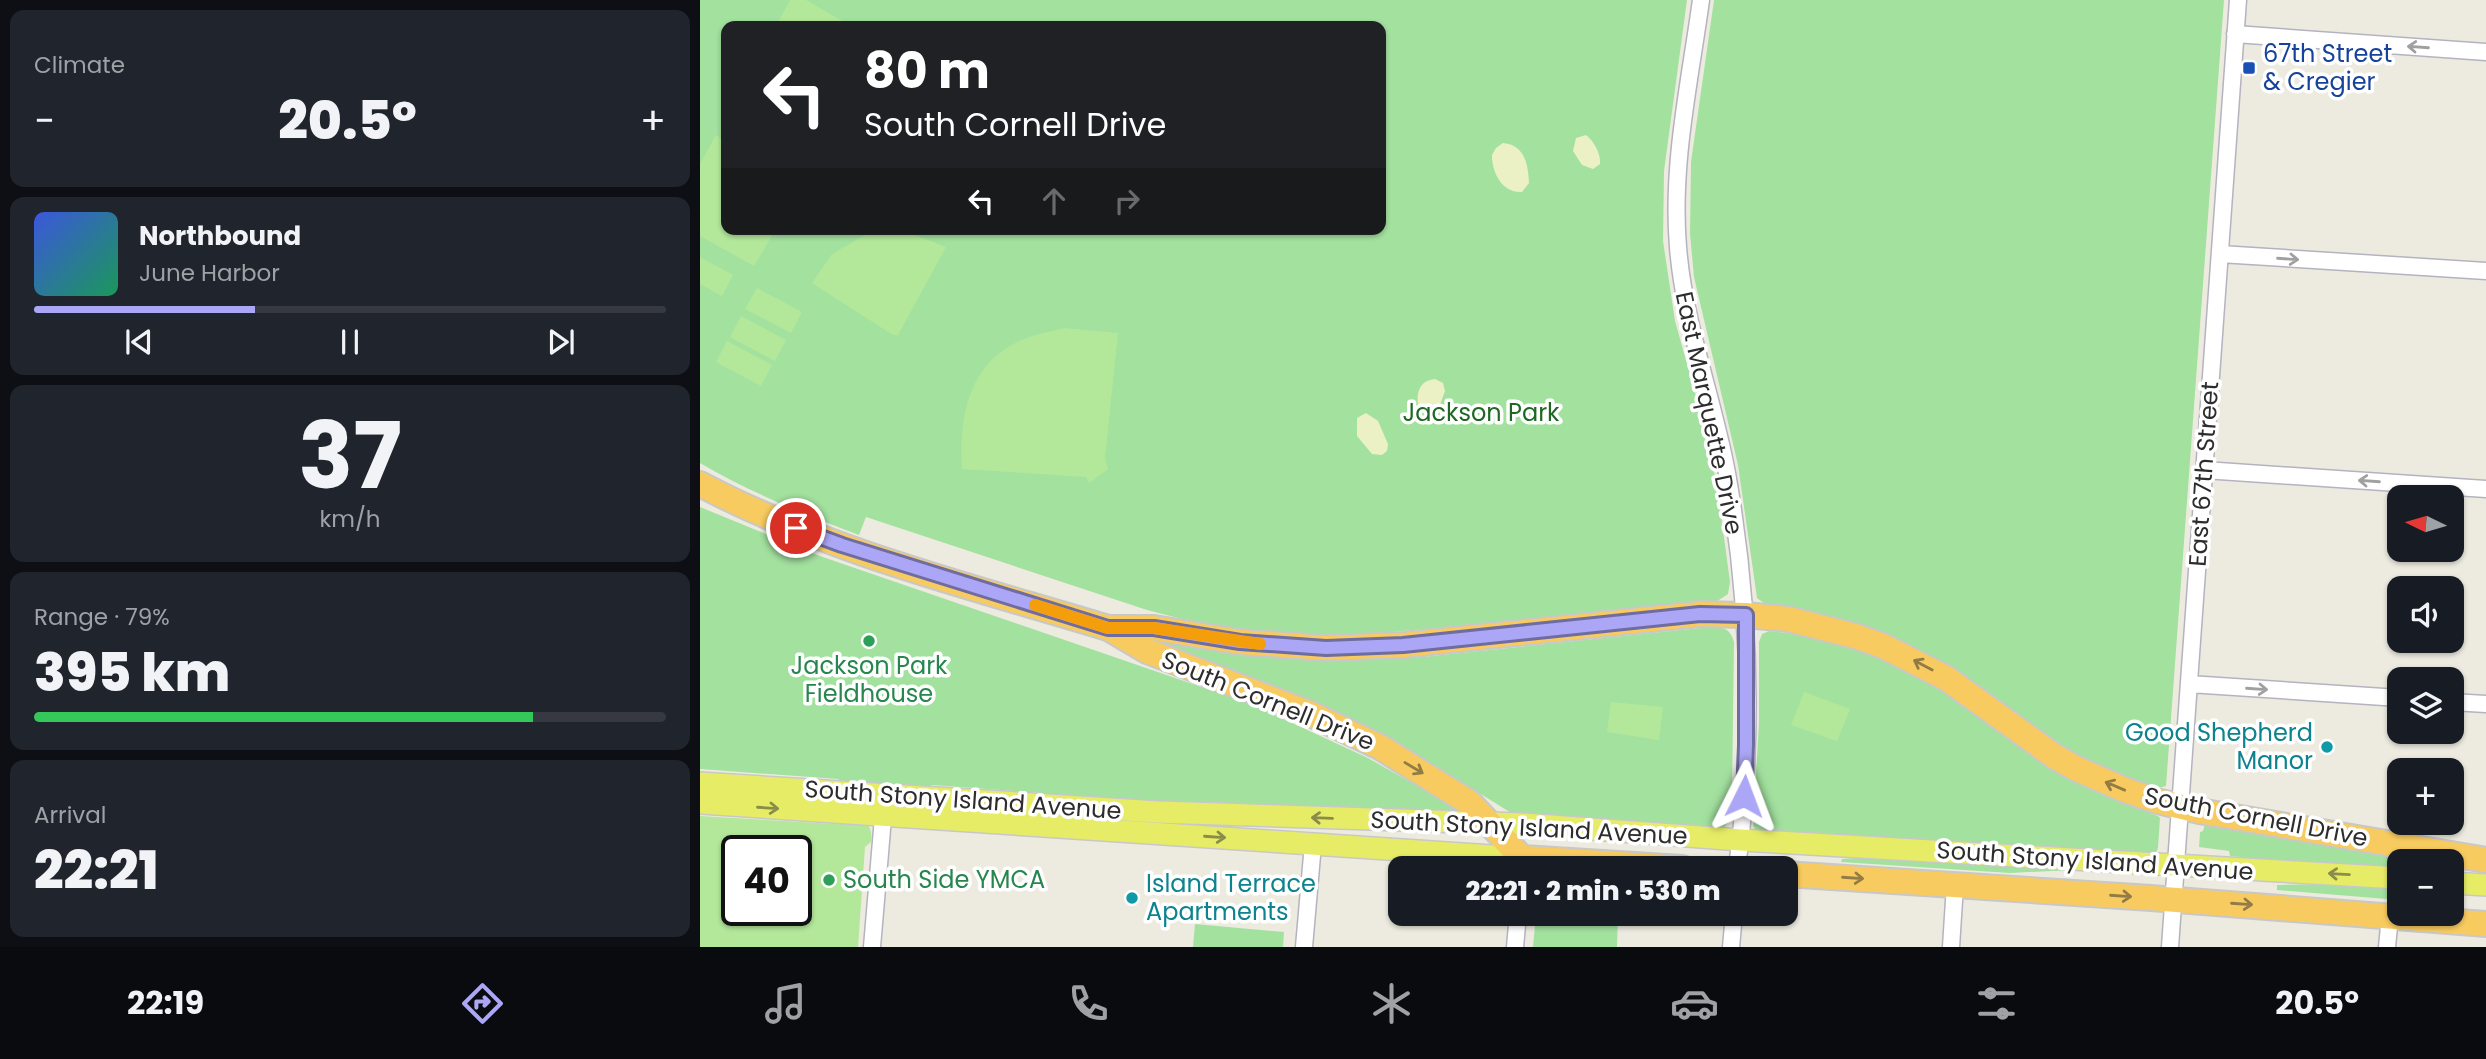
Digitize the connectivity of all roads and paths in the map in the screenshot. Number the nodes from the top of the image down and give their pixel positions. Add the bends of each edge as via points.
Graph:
1 (1701, 0) edge
2 (2238, 0) edge
3 (2235, 34) junction
4 (2486, 52) edge
5 (2220, 254) junction
6 (2486, 271) edge
7 (2204, 470) junction
8 (700, 484) edge
9 (2486, 489) edge
10 (1746, 615) junction
11 (1108, 628) junction
12 (2189, 684) junction
13 (2387, 697) edge
14 (2464, 703) edge
15 (2486, 704) edge
16 (700, 783) edge
17 (700, 803) edge
18 (884, 805) junction
19 (2180, 806) junction
20 (1488, 823) junction
21 (1523, 824) junction
22 (1741, 840) junction
23 (1312, 844) junction
24 (1444, 856) edge
25 (1515, 856) edge
26 (1521, 856) edge
27 (1739, 856) edge
28 (2486, 860) edge
29 (2176, 866) junction
30 (1798, 875) edge
31 (2387, 877) edge
32 (2464, 884) edge
33 (1955, 885) junction
34 (2486, 885) edge
35 (2174, 899) junction
36 (2387, 916) edge
37 (2464, 922) edge
38 (2486, 924) edge
39 (1517, 926) edge
40 (1733, 926) edge
41 (2389, 926) edge
42 (872, 947) edge
43 (1304, 947) edge
44 (1515, 947) edge
45 (1731, 947) edge
46 (1951, 947) edge
47 (2170, 947) edge
48 (2387, 947) edge

1 - 10 street, East Marquette Drive via 1675,211 1688,316 1727,474
2 - 3 street, East 67th Street
4 -> 3 street
3 - 5 street, East 67th Street
5 -> 6 street
5 - 7 street, East 67th Street
9 -> 7 street
7 - 12 street, East 67th Street
8 - 11 highway, South Cornell Drive via 749,510 842,545
10 - 11 highway, South Cornell Drive via 1700,614 1403,645 1326,648 1240,642 1154,628
19 -> 10 highway, South Cornell Drive via 2074,768 1946,678 1883,646 1788,619
10 - 22 street, East Marquette Drive
11 -> 20 highway, South Cornell Drive via 1147,651 1311,714 1380,747 1470,803
12 -> 13 street
12 - 19 street, East 67th Street
14 - 15 street
16 - 18 main road, South Stony Island Avenue
17 -> 18 main road, South Stony Island Avenue
20 -> 18 main road, South Stony Island Avenue
18 -> 23 main road, South Stony Island Avenue
18 - 42 street
19 - 28 highway, South Cornell Drive
19 - 29 street, East 67th Street
20 - 21 main road, South Stony Island Avenue
20 - 25 highway, South Cornell Drive
21 - 22 main road, South Stony Island Avenue
21 - 26 street
22 - 27 street, East Marquette Drive
22 - 29 main road, South Stony Island Avenue
23 - 24 main road, South Stony Island Avenue
23 - 43 street
31 -> 29 main road, South Stony Island Avenue
29 - 35 street, East 67th Street
30 -> 33 highway, South Stony Island Avenue
32 - 34 main road
33 -> 35 highway, South Stony Island Avenue
33 - 46 street
35 -> 36 highway, South Stony Island Avenue
35 - 47 street, East 67th Street
37 - 38 highway, South Stony Island Avenue
39 - 44 street
40 - 45 street
41 - 48 street

